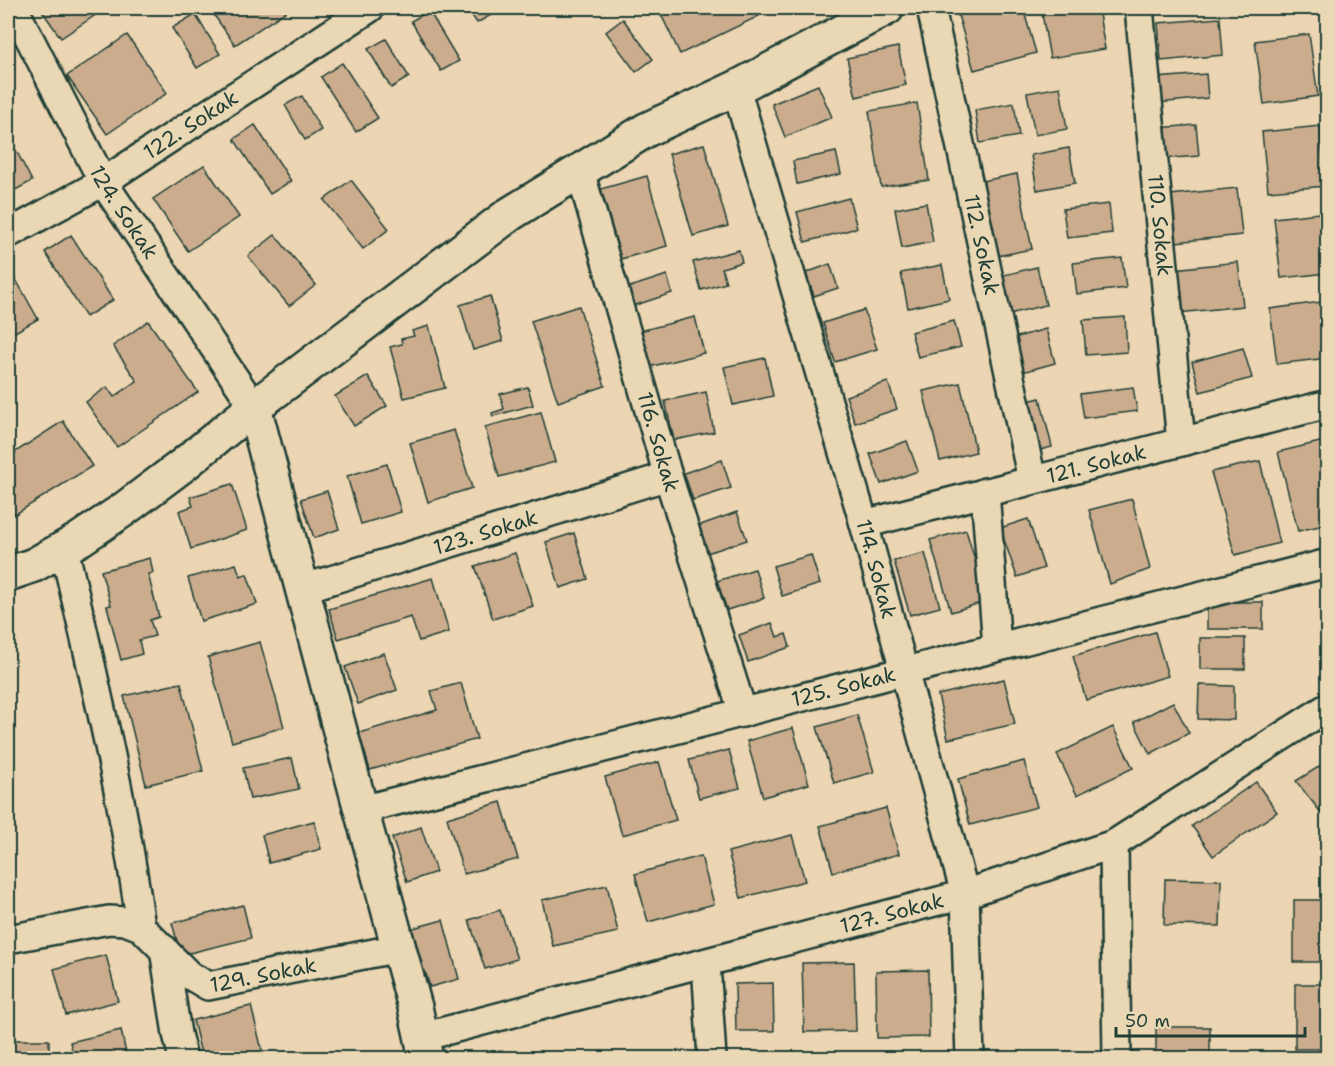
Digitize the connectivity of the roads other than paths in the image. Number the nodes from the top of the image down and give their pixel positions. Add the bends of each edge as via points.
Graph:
1 (14, 8) edge
2 (370, 8) edge
3 (887, 8) edge
4 (931, 8) edge
5 (1140, 8) edge
6 (736, 88) junction
7 (580, 171) junction
8 (103, 182) junction
9 (8, 234) edge
10 (1328, 404) edge
11 (254, 407) junction
12 (1180, 442) junction
13 (668, 476) junction
14 (1032, 480) junction
15 (985, 492) junction
16 (864, 524) junction
17 (64, 548) junction
18 (1328, 563) edge
19 (8, 574) edge
20 (302, 589) junction
21 (997, 648) junction
22 (904, 671) junction
23 (1328, 707) edge
24 (743, 713) junction
25 (361, 810) junction
26 (1114, 844) junction
27 (965, 894) junction
28 (141, 927) junction
29 (8, 939) edge
30 (399, 948) junction
31 (164, 949) junction
32 (706, 963) junction
33 (424, 1048) edge
34 (183, 1059) edge
35 (712, 1059) edge
36 (970, 1059) edge
37 (1117, 1059) edge

1 - 8 street, 124. Sokak
2 - 8 street, 122. Sokak
3 - 6 main road
4 - 14 street, 112. Sokak
5 - 12 street, 110. Sokak
6 - 7 main road via 646,130
6 - 16 street, 114. Sokak
7 - 11 main road via 510,214
7 - 13 street, 116. Sokak
8 - 9 street, 122. Sokak
8 - 11 street, 124. Sokak
10 - 12 street, 121. Sokak
11 - 17 main road via 123,510
11 - 20 main road
12 - 14 street, 121. Sokak
13 - 20 street, 123. Sokak
13 - 24 street, 116. Sokak
14 - 15 street, 121. Sokak
15 - 16 street, 121. Sokak
15 - 21 street
16 - 22 street, 114. Sokak
17 - 19 main road
17 - 28 street via 115,768
18 - 21 street, 125. Sokak
20 - 25 main road
21 - 22 street, 125. Sokak
22 - 24 street, 125. Sokak
22 - 27 street, 114. Sokak
23 - 26 street, 127. Sokak
24 - 25 street, 125. Sokak
25 - 30 main road
26 - 27 street, 127. Sokak
26 - 37 street
27 - 32 street, 127. Sokak
27 - 36 street, 114. Sokak
28 - 29 street via 109,920
28 - 31 street, 129. Sokak
30 - 31 street, 129. Sokak via 207,986 189,975
30 - 33 main road
31 - 34 street
32 - 33 street, 127. Sokak
32 - 35 street

